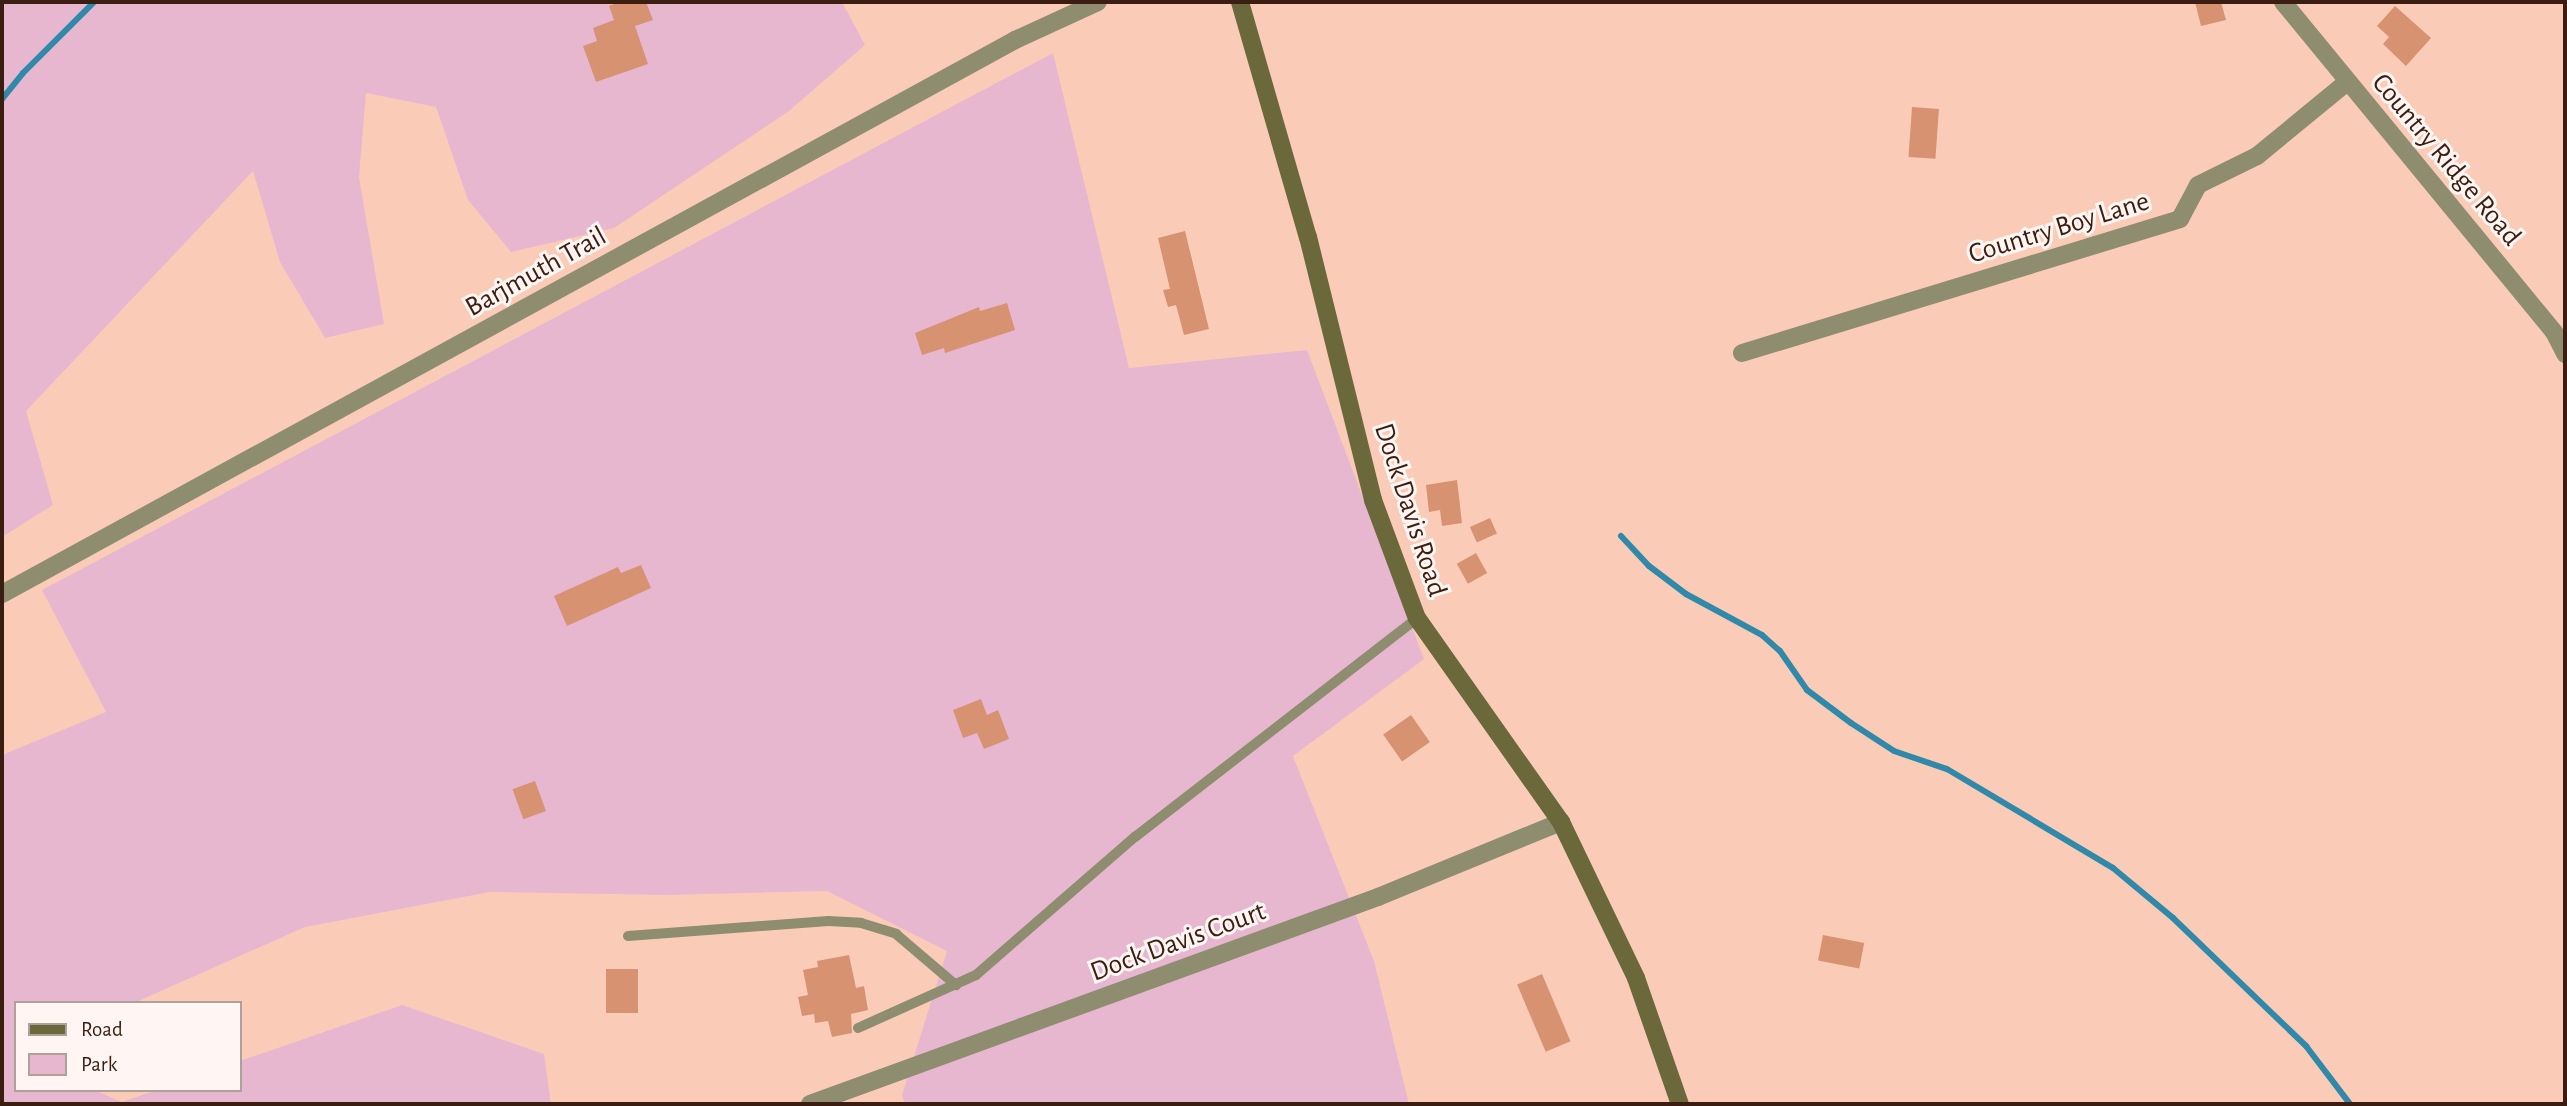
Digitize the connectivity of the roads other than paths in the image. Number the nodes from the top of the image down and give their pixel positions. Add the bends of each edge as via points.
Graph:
1 (1098, 2) edge
2 (1240, 2) edge
3 (2283, 2) edge
4 (2347, 82) junction
5 (1742, 353) dead end
6 (2565, 354) edge
7 (2, 594) edge
8 (1417, 618) junction
9 (1561, 822) junction
10 (628, 936) dead end
11 (956, 985) junction
12 (858, 1028) dead end
13 (810, 1104) edge
14 (1680, 1104) edge

1 - 7 street, Barjmuth Trail via 1015,40
2 - 8 street, Dock Davis Road via 1308,237 1373,500
3 - 4 street, Country Ridge Road
4 - 5 street, Country Boy Lane via 2257,156 2197,185 2180,219
4 - 6 street, Country Ridge Road via 2554,332
8 - 9 street, Dock Davis Road
8 - 11 lane via 1135,837 976,975
9 - 13 street, Dock Davis Court via 1378,897
9 - 14 street, Dock Davis Road via 1636,978
10 - 11 lane via 828,921 861,923 896,934
11 - 12 lane

